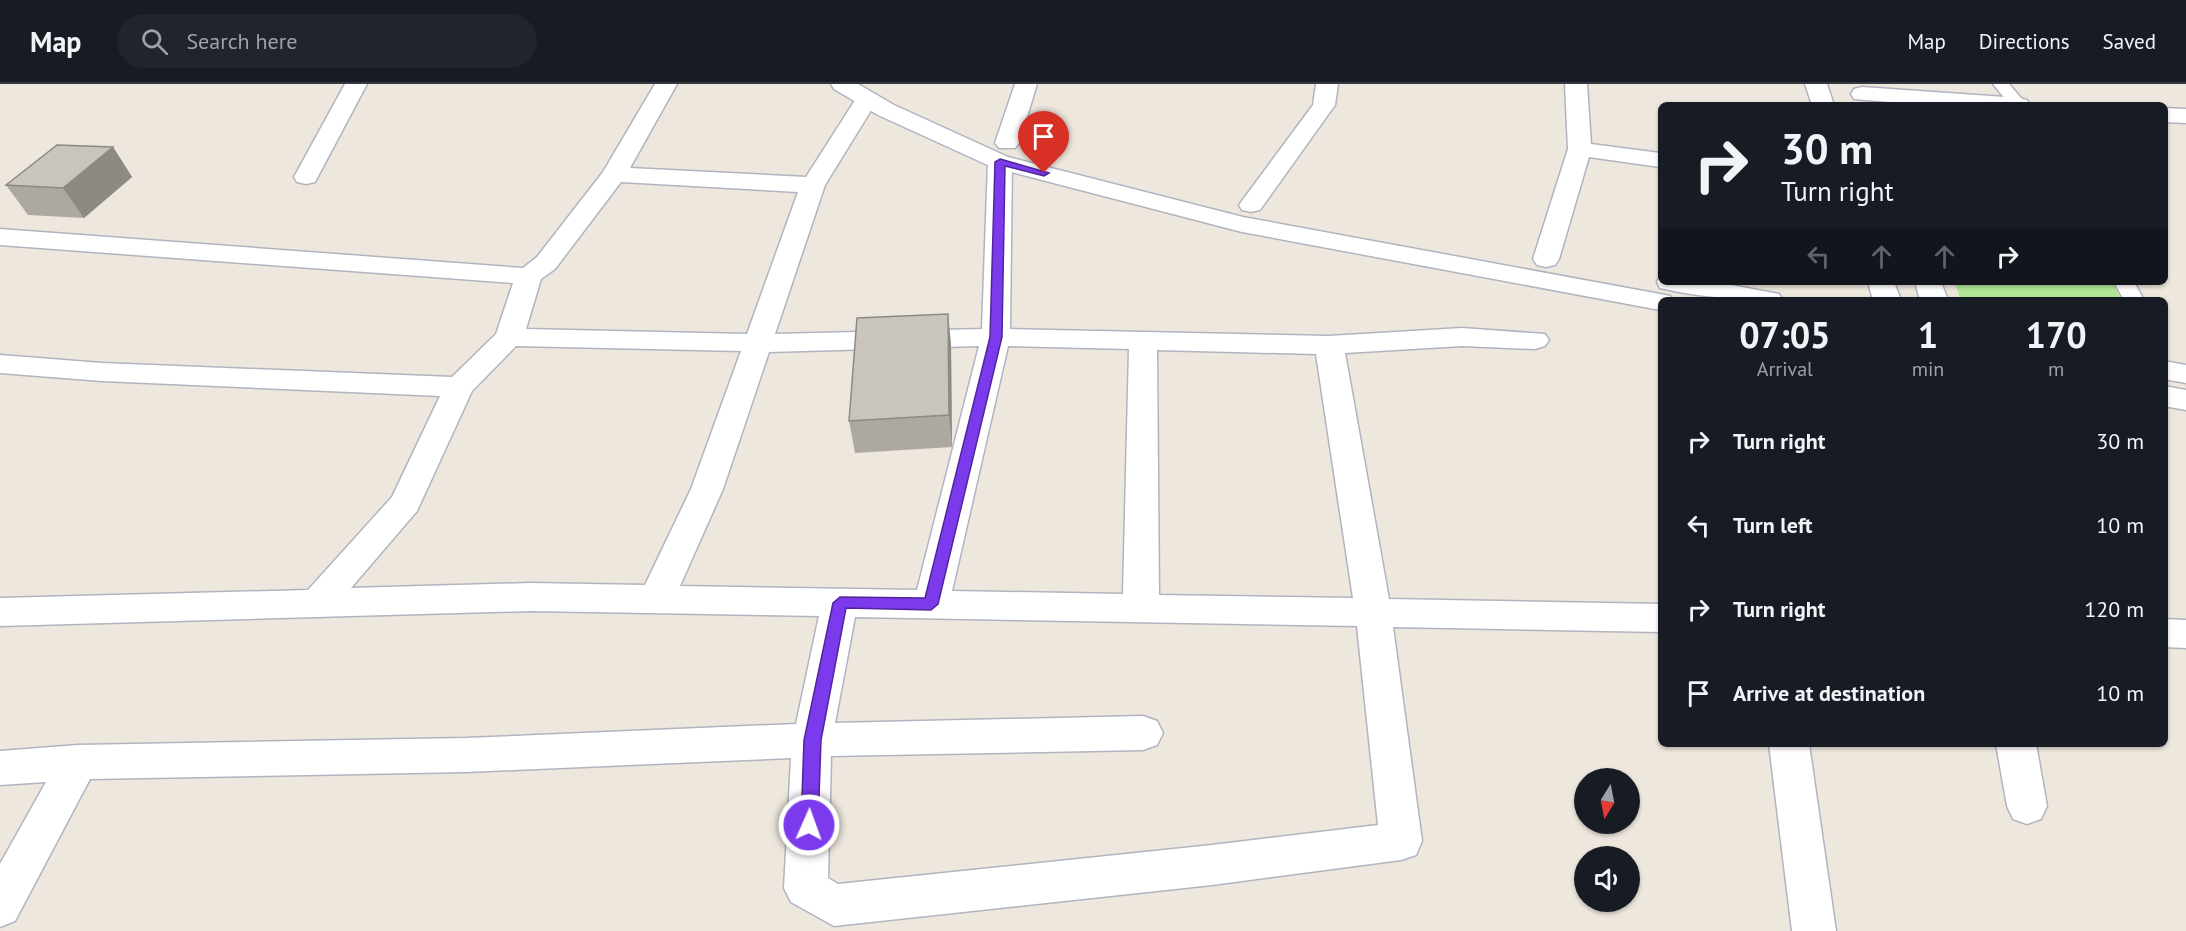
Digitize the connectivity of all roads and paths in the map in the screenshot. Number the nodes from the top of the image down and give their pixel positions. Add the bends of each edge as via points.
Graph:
1 (356, 84) edge
2 (666, 84) edge
3 (842, 84) edge
4 (1026, 84) edge
5 (1327, 84) edge
6 (1576, 84) edge
7 (1816, 84) edge
8 (2001, 84) edge
9 (875, 92) edge
10 (1862, 94) edge
11 (1822, 102) edge
12 (1976, 102) edge
13 (2016, 102) edge
14 (2168, 115) edge
15 (2186, 116) edge
16 (1580, 149) junction
17 (1004, 152) junction
18 (1658, 160) edge
19 (614, 174) junction
20 (306, 177) dead end
21 (813, 185) junction
22 (1251, 205) junction
23 (0, 237) edge
24 (1546, 260) junction
25 (529, 276) junction
26 (1658, 280) edge
27 (1686, 285) edge
28 (1752, 297) edge
29 (1658, 302) edge
30 (509, 337) junction
31 (996, 337) junction
32 (1534, 340) dead end
33 (1143, 342) junction
34 (760, 343) junction
35 (1329, 345) junction
36 (0, 364) edge
37 (2168, 371) edge
38 (2186, 374) edge
39 (459, 387) junction
40 (2168, 397) edge
41 (2186, 400) edge
42 (656, 600) junction
43 (317, 603) junction
44 (840, 603) junction
45 (931, 604) junction
46 (1141, 608) junction
47 (0, 612) edge
48 (1373, 612) junction
49 (1658, 618) edge
50 (2168, 633) edge
51 (2186, 634) edge
52 (1143, 733) dead end
53 (812, 740) junction
54 (1789, 747) edge
55 (2017, 747) edge
56 (78, 762) junction
57 (0, 768) edge
58 (2027, 806) dead end
59 (0, 906) edge
60 (1814, 931) edge

1 - 20 street
2 - 19 street
3 - 9 street
4 - 17 street
5 - 22 street via 1324,105
6 - 16 street
7 - 11 street
8 - 13 lane
9 - 17 street via 886,110
9 - 21 street
10 - 12 street
14 - 15 street
16 - 18 street
16 - 24 street
17 - 22 street
17 - 29 street via 1242,224
17 - 31 street
19 - 21 street
19 - 25 street via 546,263
21 - 34 street
22 - 24 street
23 - 25 street
24 - 26 street
25 - 30 street
27 - 28 street
30 - 34 street
30 - 39 street
31 - 33 street
31 - 34 street
31 - 45 street
32 - 35 street via 1462,337
33 - 35 street
33 - 46 street
34 - 42 street via 707,489
35 - 48 street
36 - 39 street
37 - 38 street
39 - 43 street via 405,503
40 - 41 street
42 - 43 street via 531,597
42 - 44 street
43 - 47 street
44 - 45 street
44 - 53 street
45 - 46 street
46 - 48 street
48 - 49 street
48 - 53 street via 1401,841 834,905 807,888
50 - 51 street
52 - 53 street
53 - 56 street via 466,754
54 - 60 street
55 - 58 street
56 - 57 street
56 - 59 street

